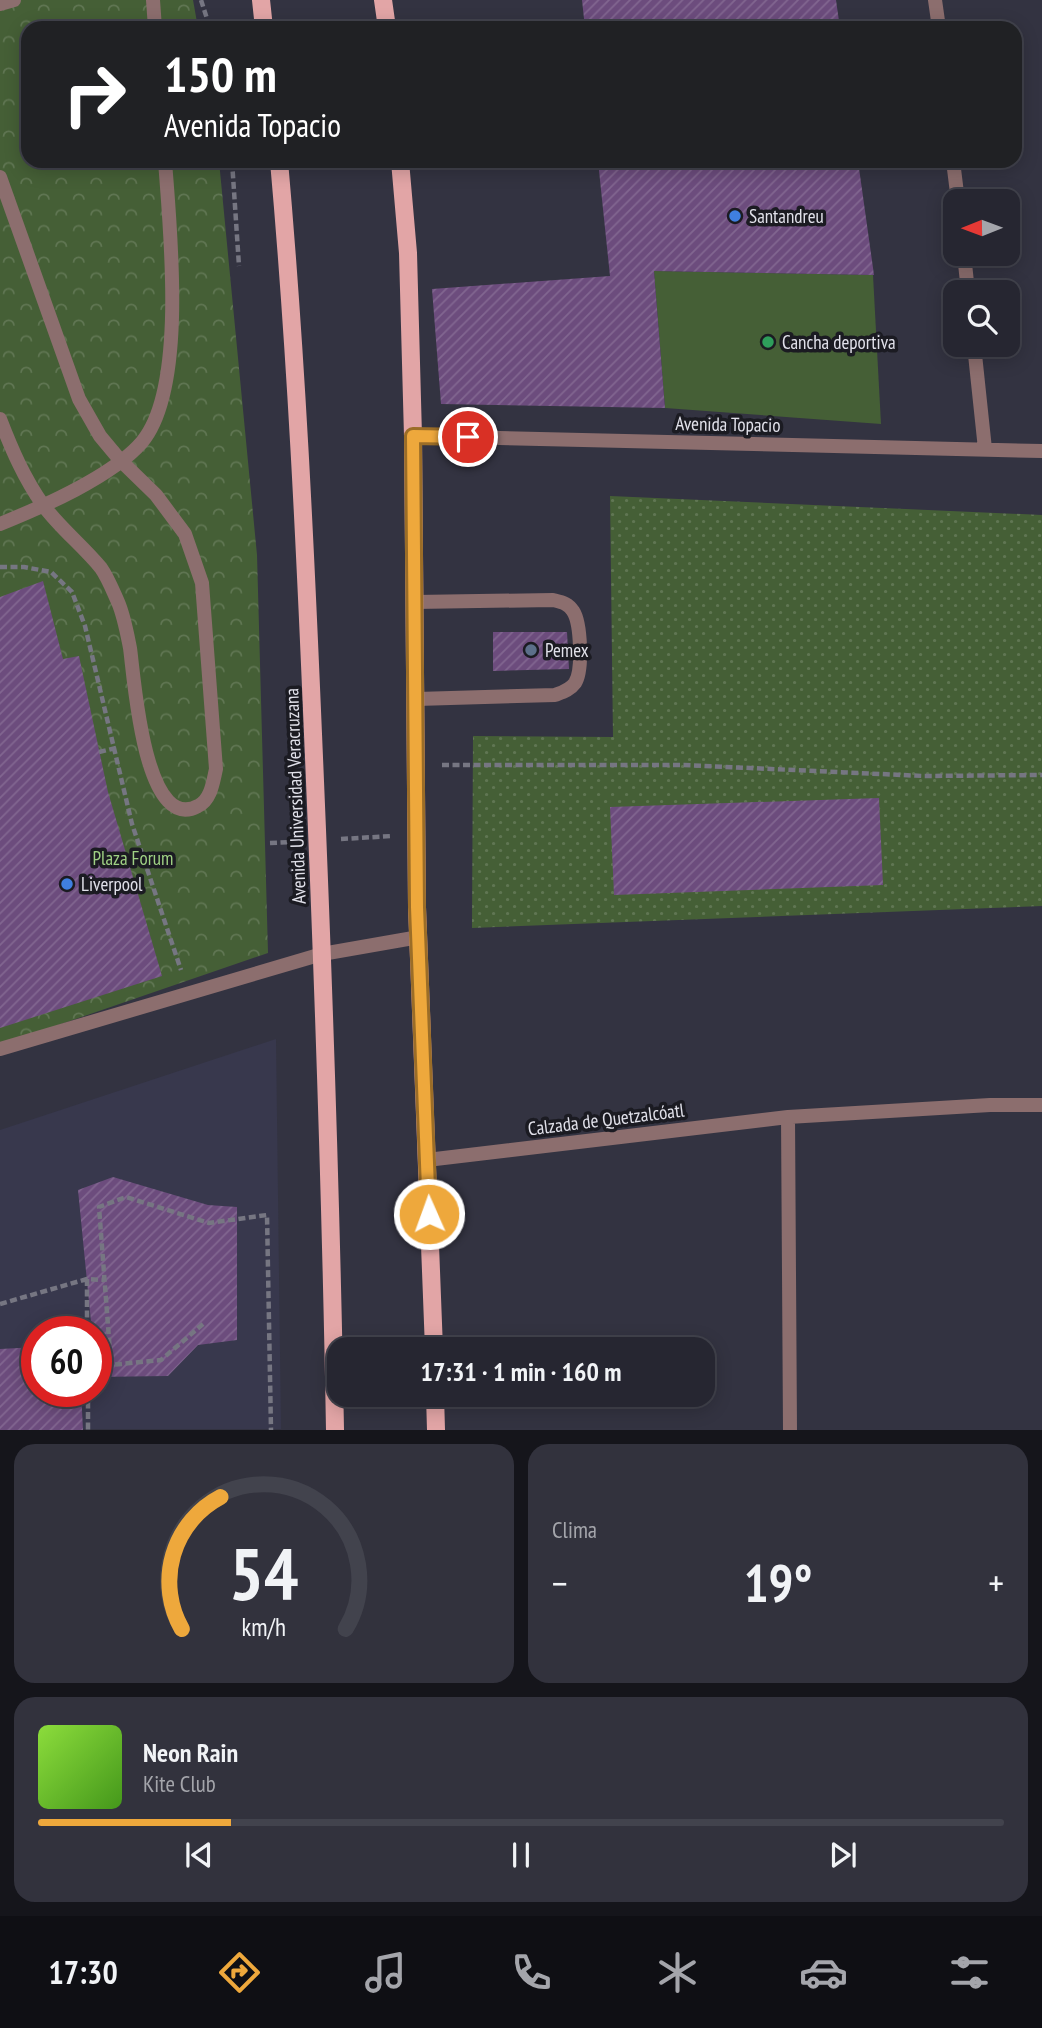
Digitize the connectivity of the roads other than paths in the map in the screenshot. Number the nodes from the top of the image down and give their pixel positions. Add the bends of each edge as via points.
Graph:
1 (14, 0) edge
2 (153, 0) edge
3 (261, 0) edge
4 (383, 0) edge
5 (936, 0) edge
6 (0, 4) edge
7 (154, 21) edge
8 (263, 21) edge
9 (386, 21) edge
10 (938, 21) edge
11 (165, 168) edge
12 (280, 168) edge
13 (401, 168) edge
14 (954, 168) edge
15 (0, 177) edge
16 (956, 189) edge
17 (975, 357) edge
18 (0, 419) edge
19 (413, 436) junction
20 (985, 449) junction
21 (1042, 451) edge
22 (120, 460) junction
23 (44, 506) junction
24 (0, 524) edge
25 (415, 602) junction
26 (416, 699) junction
27 (419, 937) junction
28 (322, 954) junction
29 (0, 1049) edge
30 (1042, 1105) edge
31 (788, 1117) junction
32 (428, 1160) junction
33 (434, 1337) edge
34 (435, 1407) edge
35 (335, 1430) edge
36 (436, 1430) edge
37 (790, 1430) edge

1 - 6 street
2 - 7 street
3 - 8 main road
4 - 9 main road
5 - 10 street
11 - 22 street via 173,272 169,365 158,415 142,442
12 - 28 main road, Avenida Universidad Veracruzana via 304,529
13 - 19 main road
14 - 16 street
15 - 22 street via 79,399
17 - 20 street
18 - 23 street via 17,463
19 - 20 street, Avenida Topacio
19 - 25 main road
20 - 21 street, Avenida Topacio
22 - 23 street
22 - 23 street via 156,495 185,534 201,583 216,769 211,793 199,806 184,810 171,805 162,794 149,764 119,605 102,570
23 - 24 street
25 - 26 main road
25 - 26 street via 564,602 578,623 579,635 579,672 568,690 555,695
26 - 27 main road
27 - 28 street
27 - 32 main road
28 - 29 street
28 - 35 main road, Avenida Universidad Veracruzana
30 - 31 street, Calzada de Quetzalcóatl
31 - 32 street, Calzada de Quetzalcóatl
31 - 37 street
32 - 33 main road
34 - 36 main road

